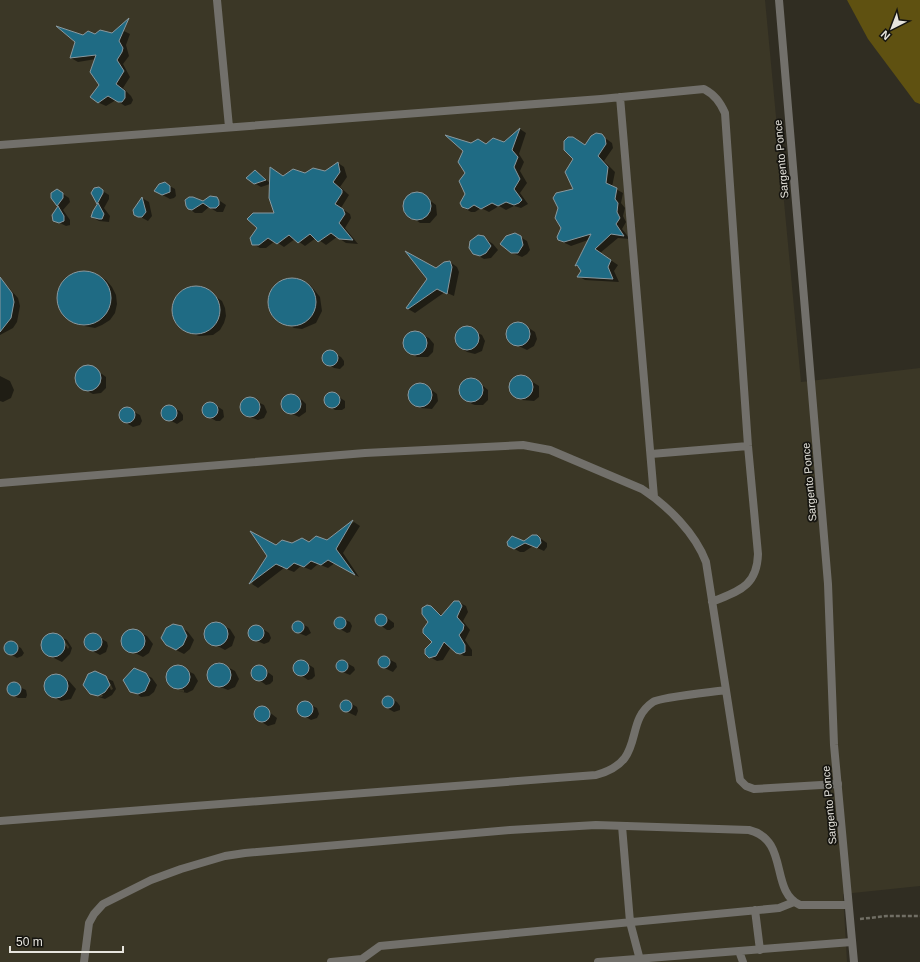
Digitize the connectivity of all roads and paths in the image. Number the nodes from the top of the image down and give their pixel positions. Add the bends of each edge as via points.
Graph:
1 (217, 0) edge
2 (779, 0) edge
3 (620, 97) junction
4 (229, 127) junction
5 (0, 145) edge
6 (748, 446) junction
7 (651, 454) junction
8 (0, 483) edge
9 (654, 497) junction
10 (712, 602) junction
11 (726, 690) junction
12 (838, 784) junction
13 (0, 821) edge
14 (622, 826) junction
15 (794, 902) junction
16 (848, 905) junction
17 (755, 910) junction
18 (920, 916) edge
19 (850, 920) junction
20 (630, 922) junction
21 (852, 942) junction
22 (760, 950) junction
23 (739, 951) junction
24 (362, 959) junction
25 (640, 960) junction
26 (84, 962) edge
27 (331, 962) edge
28 (371, 962) edge
29 (598, 962) edge
30 (743, 962) edge
31 (854, 962) edge

1 - 4 street
2 - 12 street, Sargento Ponce via 828,584
3 - 4 street
3 - 6 street via 704,89 721,103 725,113
3 - 7 street
4 - 5 street
6 - 7 street
6 - 10 street via 758,566 747,585
7 - 9 street
8 - 9 street via 365,453 523,445 550,450
9 - 10 street via 692,535 702,550
10 - 11 street
11 - 12 street via 737,770 740,780 746,786 754,789
11 - 13 street via 655,701 639,717 632,746 622,763 610,772 596,775
12 - 16 street, Sargento Ponce
14 - 15 street via 759,832 773,848 788,896
14 - 20 street
14 - 26 street via 510,830 224,856 157,878 103,904 89,923
15 - 16 street via 800,905
15 - 17 street via 780,908
16 - 19 street, Sargento Ponce
17 - 20 street
17 - 22 street
18 - 19 path
19 - 21 street, Sargento Ponce
20 - 24 street via 380,946
20 - 25 street
21 - 22 street
21 - 31 street, Sargento Ponce
22 - 23 street
23 - 25 street
23 - 30 street
24 - 27 street
24 - 28 street
25 - 29 street

